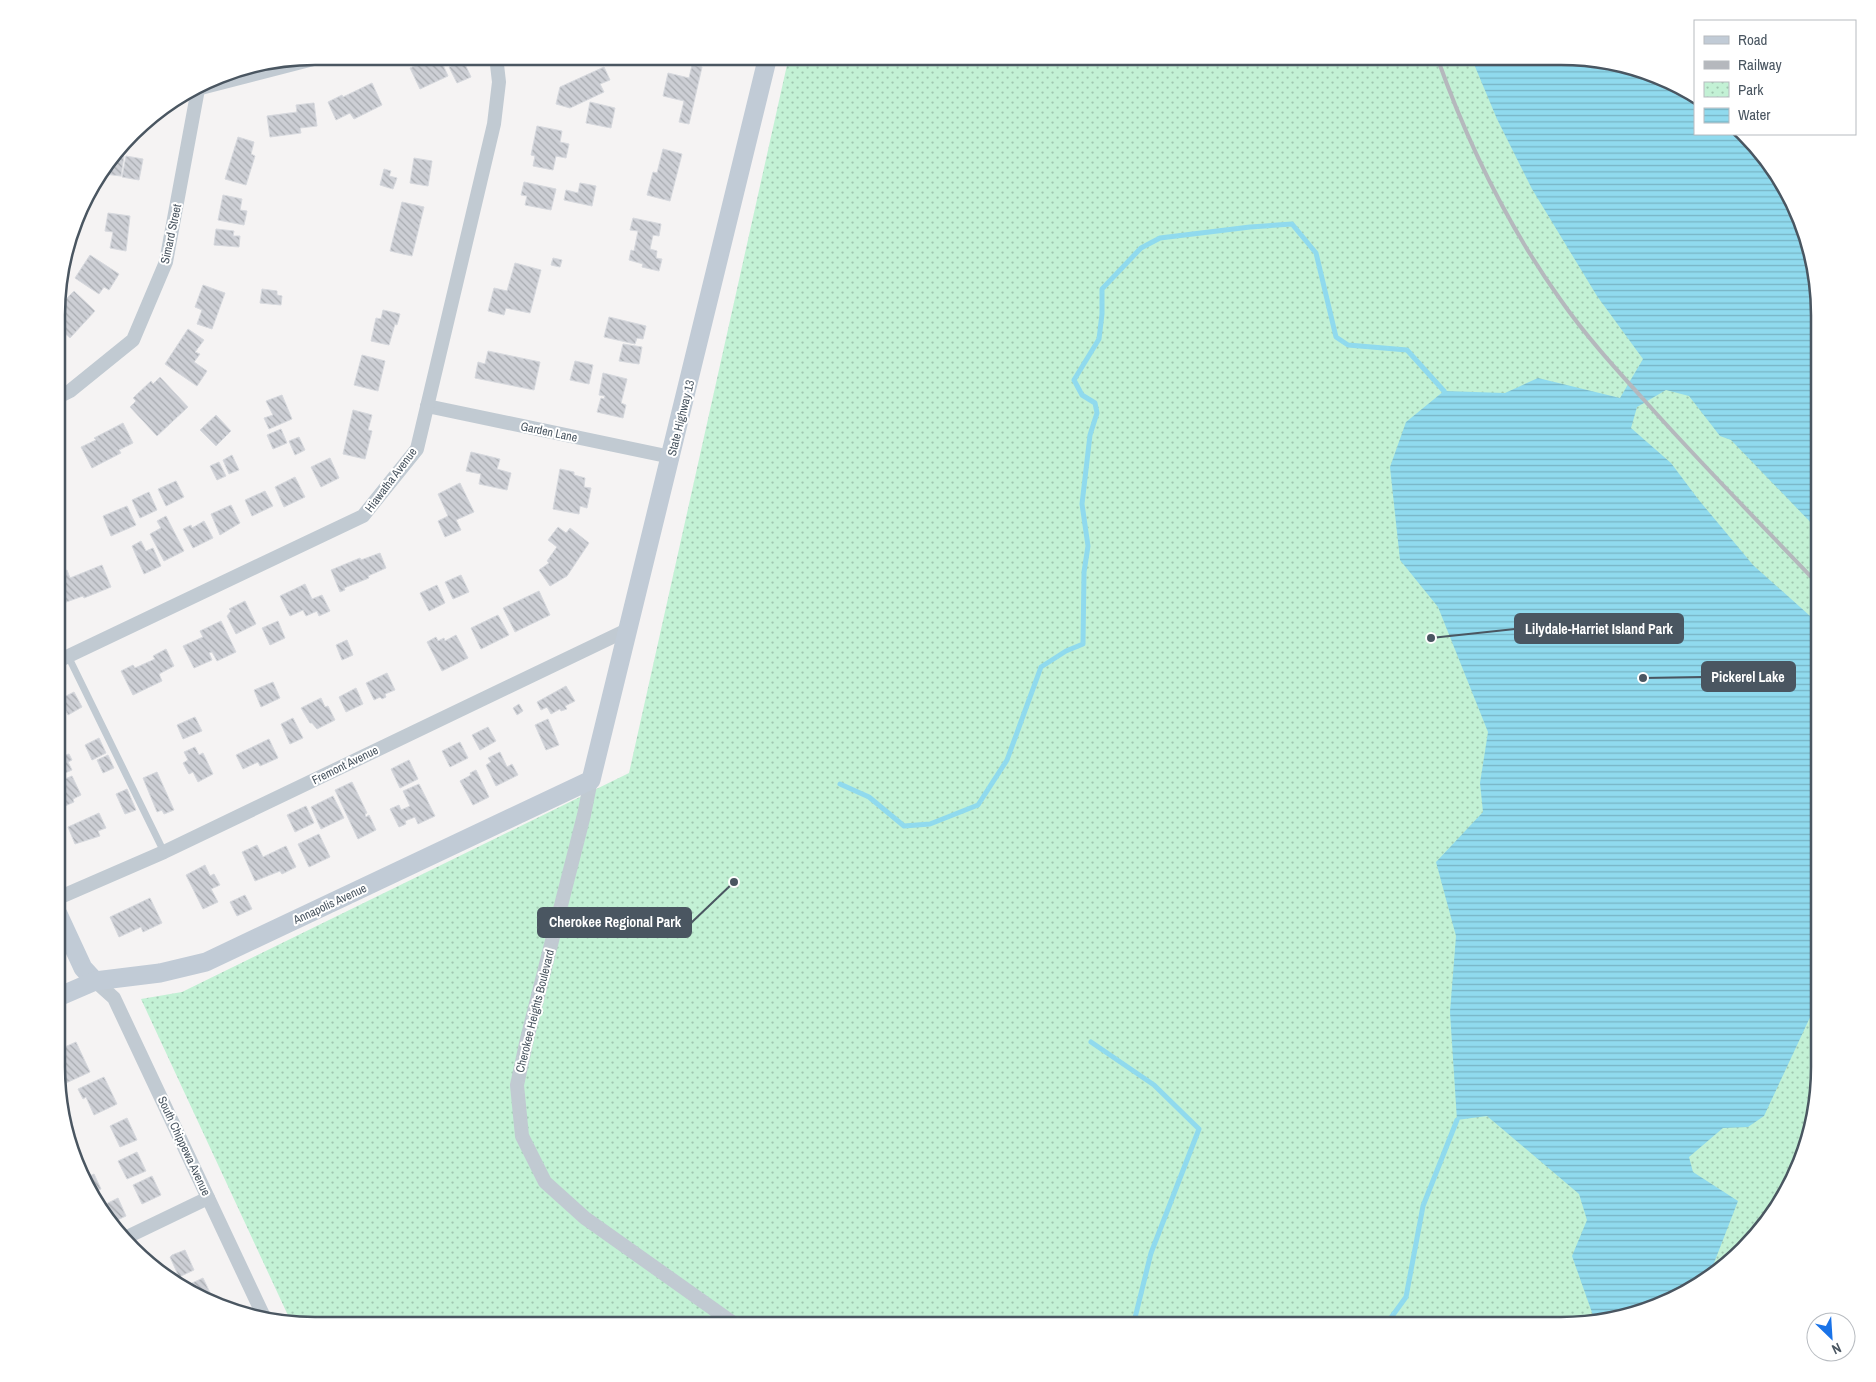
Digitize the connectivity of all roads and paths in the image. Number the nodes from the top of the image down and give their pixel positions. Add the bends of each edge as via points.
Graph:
1 (497, 65) edge
2 (766, 65) edge
3 (283, 67) edge
4 (222, 83) edge
5 (195, 96) edge
6 (65, 393) edge
7 (427, 406) junction
8 (671, 458) junction
9 (629, 629) junction
10 (65, 658) edge
11 (65, 663) edge
12 (591, 780) junction
13 (164, 852) junction
14 (65, 895) edge
15 (65, 929) edge
16 (95, 980) junction
17 (65, 994) edge
18 (208, 1198) junction
19 (130, 1235) edge
20 (261, 1311) edge
21 (725, 1317) edge

1 - 7 street, Hiawatha Avenue via 499,82 494,124
2 - 8 street, State Highway 13
3 - 4 street
5 - 6 street, Simard Street via 166,262 133,340
7 - 8 street, Garden Lane
7 - 10 street, Hiawatha Avenue via 416,449 363,516
8 - 9 street, State Highway 13
9 - 12 street, State Highway 13
9 - 13 street, Fremont Avenue
11 - 13 lane
12 - 16 street, Annapolis Avenue via 206,962 160,973
12 - 21 street, Cherokee Heights Boulevard via 517,1085 522,1136 545,1182 586,1218
13 - 14 street, Fremont Avenue
15 - 16 street via 83,968
16 - 17 street, Annapolis Avenue
16 - 18 street, South Chippewa Avenue via 114,998
18 - 19 street
18 - 20 street, South Chippewa Avenue

